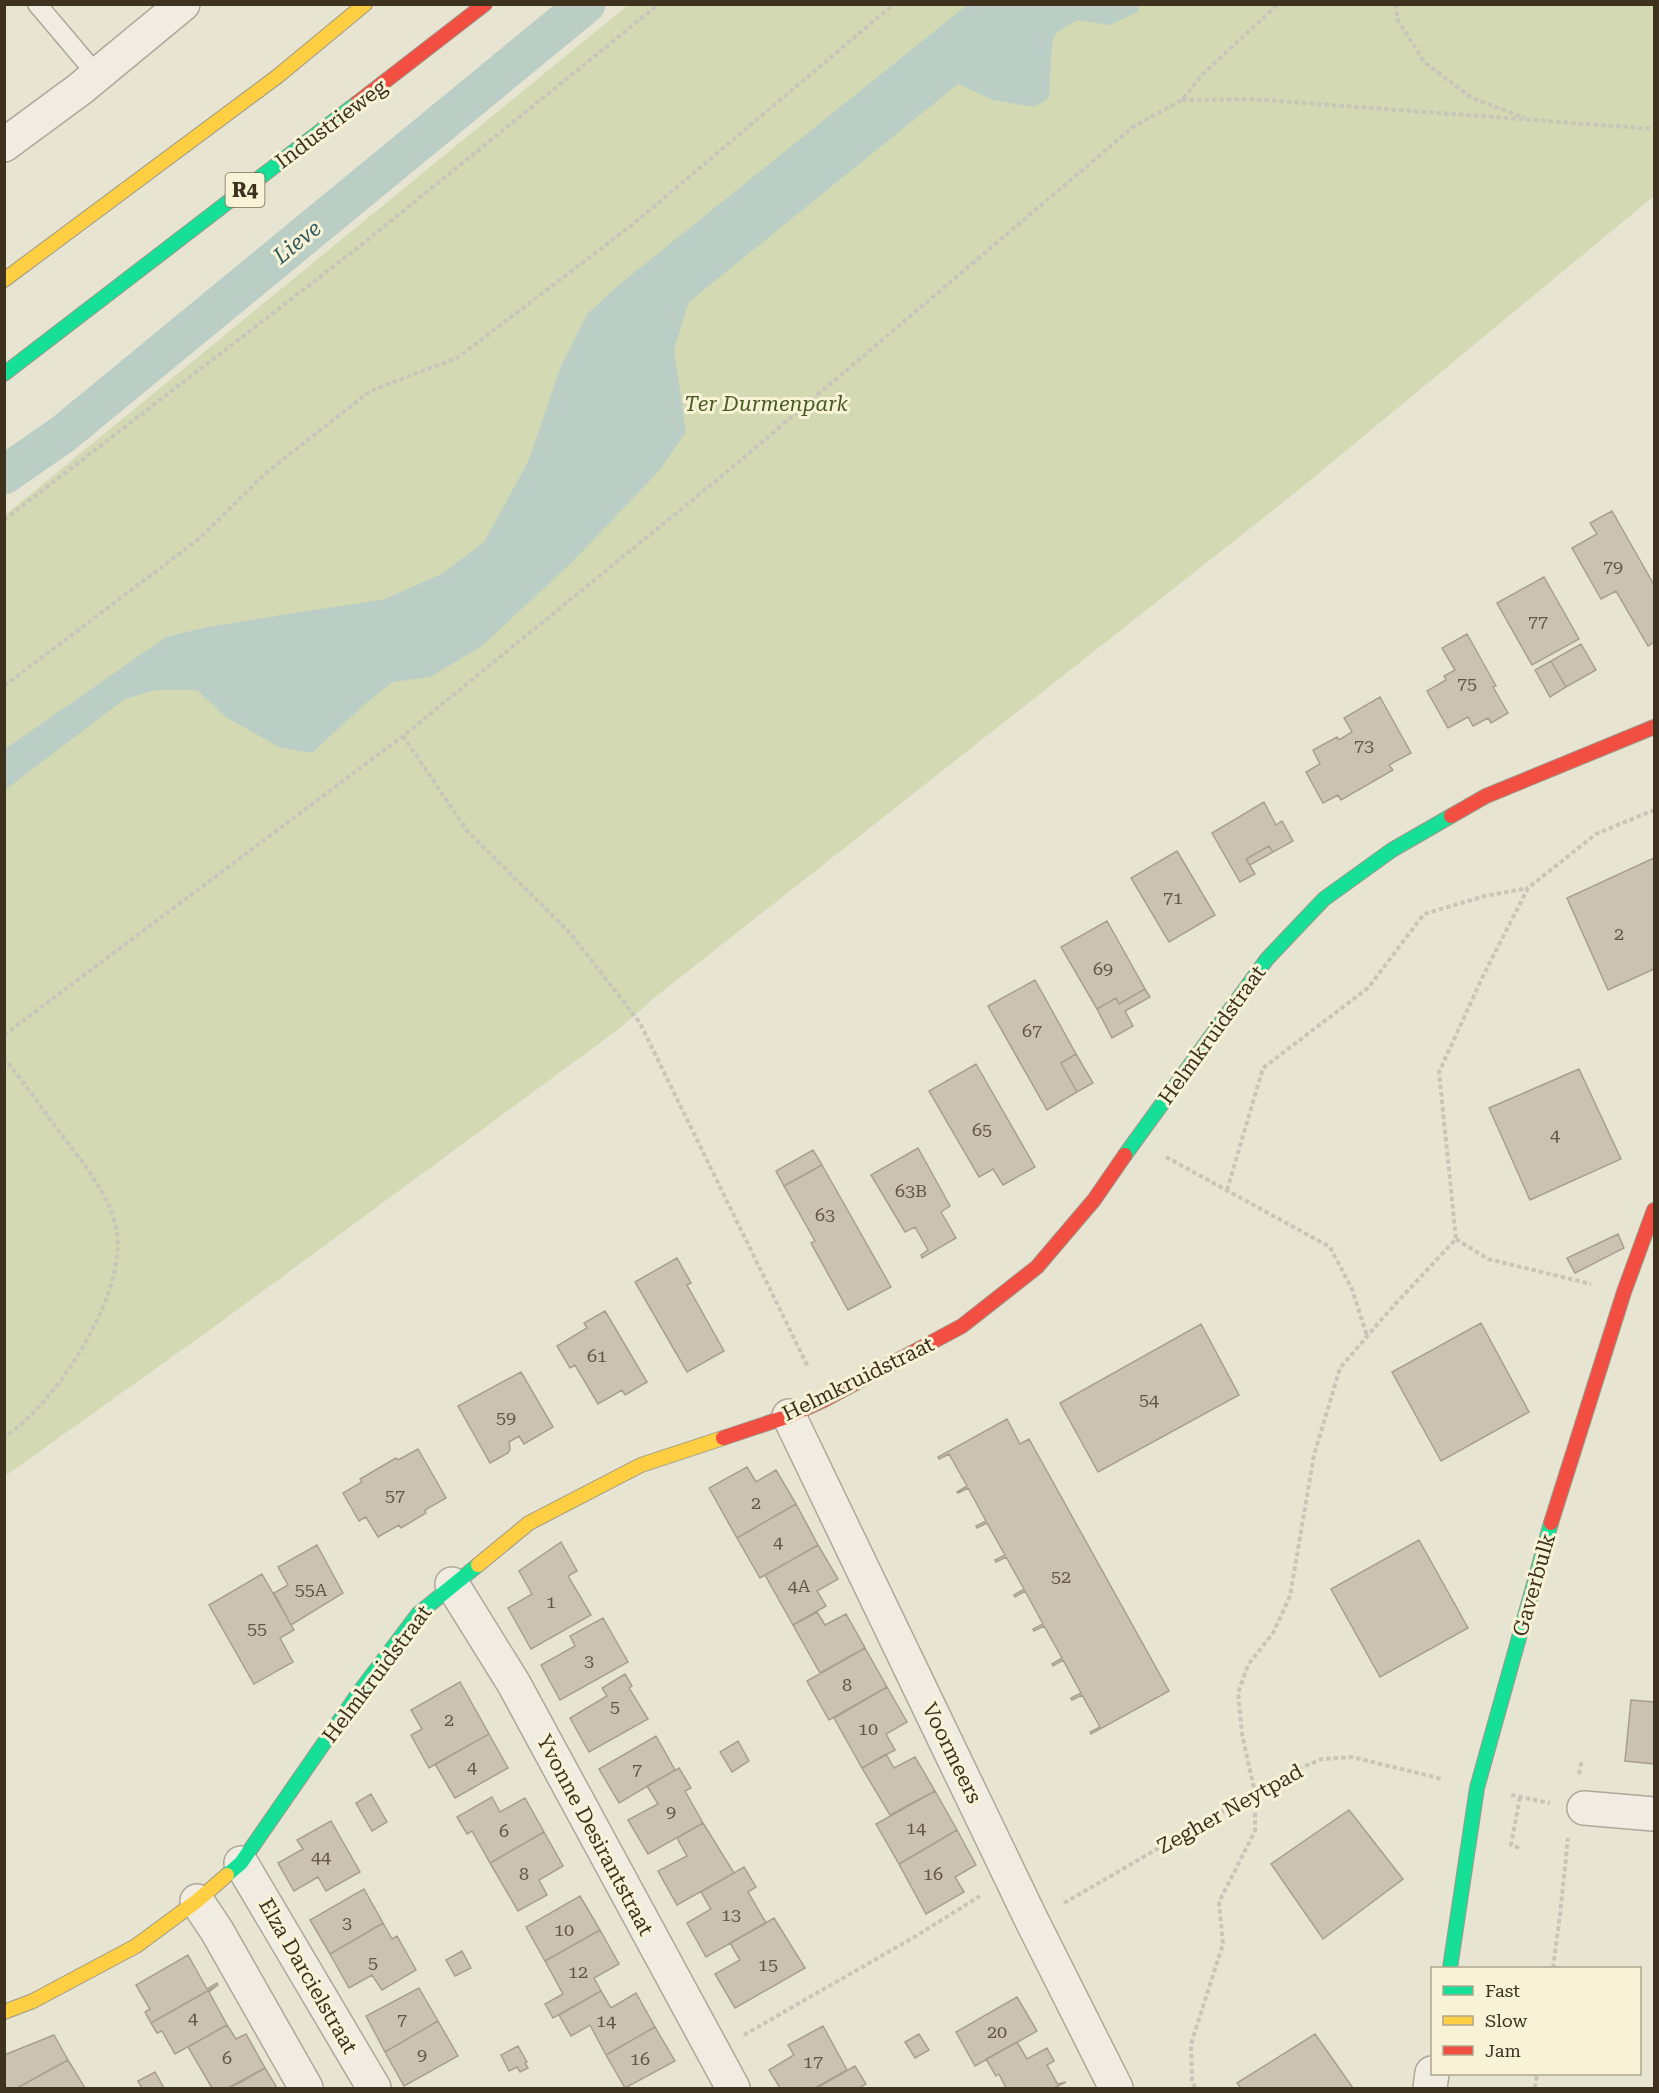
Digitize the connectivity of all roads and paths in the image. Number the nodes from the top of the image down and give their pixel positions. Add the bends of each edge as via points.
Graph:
1 (37, 4) edge
2 (183, 4) edge
3 (365, 4) edge
4 (485, 4) edge
5 (658, 4) edge
6 (894, 4) edge
7 (1278, 4) edge
8 (1395, 4) edge
9 (97, 75) junction
10 (1182, 100) junction
11 (1532, 121) junction
12 (1654, 129) edge
13 (4, 145) edge
14 (4, 280) edge
15 (4, 374) edge
16 (4, 520) edge
17 (4, 686) edge
18 (1654, 727) edge
19 (403, 736) junction
20 (1654, 810) edge
21 (1528, 888) junction
22 (4, 1035) edge
23 (4, 1057) edge
24 (1136, 1141) junction
25 (1227, 1190) junction
26 (1654, 1210) edge
27 (1456, 1239) junction
28 (1624, 1292) junction
29 (1367, 1336) junction
30 (824, 1400) junction
31 (789, 1416) junction
32 (4, 1438) edge
33 (452, 1584) junction
34 (1477, 1788) junction
35 (1255, 1793) junction
36 (1520, 1797) junction
37 (1577, 1807) junction
38 (1654, 1814) edge
39 (1519, 1848) dead end
40 (241, 1863) junction
41 (1011, 1875) junction
42 (197, 1901) junction
43 (1032, 1921) junction
44 (1450, 1967) edge
45 (1552, 1967) edge
46 (4, 2012) edge
47 (714, 2054) junction
48 (306, 2088) edge
49 (374, 2088) edge
50 (733, 2088) edge
51 (1116, 2088) edge
52 (1195, 2088) edge

1 - 9 lane
2 - 9 street
3 - 14 main road via 278,76
4 - 15 main road, Industrieweg / R4
5 - 16 path via 355,250
6 - 17 path via 614,239 457,358 370,391 267,472 200,538
7 - 10 path via 1203,74
8 - 11 path via 1398,20 1424,62 1472,98
9 - 13 street
10 - 11 path via 1251,99
10 - 19 path via 1133,127 722,476
11 - 12 path
18 - 24 main road, Helmkruidstraat via 1486,796 1392,850 1324,899 1267,959
19 - 22 path
19 - 30 path via 468,832 571,934 640,1023
20 - 21 path via 1596,834
21 - 25 path via 1424,914 1368,988 1263,1068
21 - 27 path via 1439,1072
23 - 32 path via 100,1189 116,1228 118,1253 114,1279 100,1314 70,1366 36,1410
24 - 25 path
24 - 30 main road, Helmkruidstraat via 1094,1200 1037,1267 962,1326
25 - 29 path via 1330,1247 1352,1289
26 - 28 main road, Gaverbulk
27 - 28 path via 1488,1259
27 - 29 path
28 - 34 main road, Gaverbulk via 1543,1549
29 - 35 path via 1340,1368 1314,1455 1290,1596 1273,1633 1248,1665 1238,1693
30 - 31 main road, Helmkruidstraat
31 - 33 main road, Helmkruidstraat via 641,1465 529,1523
31 - 41 street, Voormeers
33 - 40 main road, Helmkruidstraat via 418,1614
33 - 47 street, Yvonne Desirantstraat via 514,1684
34 - 35 path, Zegher Neytpad via 1352,1758 1322,1759
34 - 36 path, Zegher Neytpad
34 - 44 main road, Gaverbulk
35 - 43 path, Zegher Neytpad
35 - 52 path via 1256,1831 1219,1902 1223,1944 1191,2044
36 - 37 path, Zegher Neytpad
36 - 39 path via 1511,1845
37 - 38 street
37 - 45 path
40 - 42 main road, Helmkruidstraat
40 - 49 street, Elza Darcielstraat
41 - 43 street, Voormeers
41 - 47 path via 916,1936
42 - 46 main road, Helmkruidstraat via 136,1946 33,2001
42 - 48 street
43 - 51 street, Voormeers
47 - 50 street, Yvonne Desirantstraat

